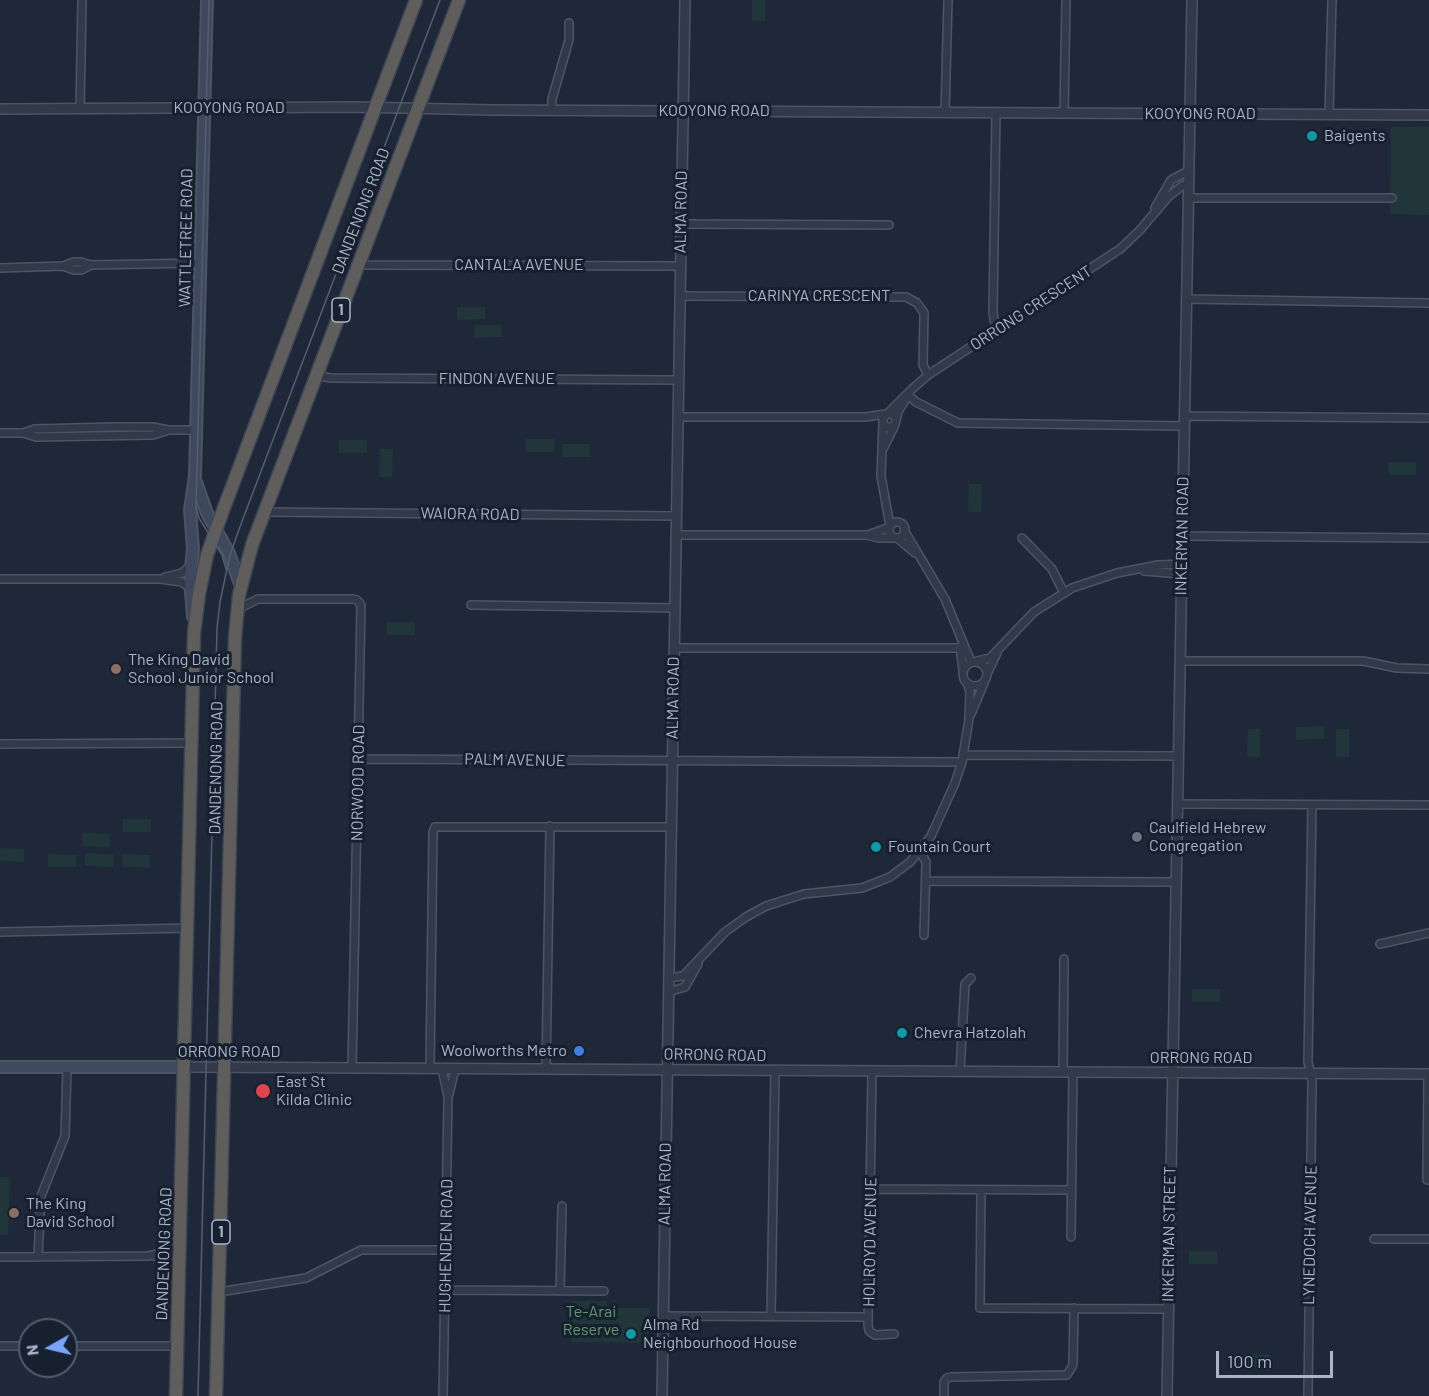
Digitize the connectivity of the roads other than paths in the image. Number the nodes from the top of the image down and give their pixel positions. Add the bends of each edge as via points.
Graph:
1 (82, 0) edge
2 (207, 0) edge
3 (416, 0) edge
4 (459, 0) edge
5 (685, 0) edge
6 (948, 0) edge
7 (1066, 0) edge
8 (1192, 0) edge
9 (1332, 0) edge
10 (569, 23) dead end
11 (375, 107) junction
12 (204, 108) junction
13 (417, 108) junction
14 (0, 109) edge
15 (80, 109) junction
16 (552, 110) junction
17 (683, 110) junction
18 (945, 113) junction
19 (996, 113) junction
20 (1064, 114) junction
21 (1189, 114) junction
22 (1329, 115) junction
23 (1429, 115) edge
24 (1188, 171) junction
25 (1187, 184) junction
26 (1187, 198) junction
27 (1392, 198) dead end
28 (1150, 218) junction
29 (681, 224) junction
30 (889, 225) dead end
31 (359, 262) junction
32 (200, 263) junction
33 (681, 266) junction
34 (0, 268) edge
35 (680, 296) junction
36 (1186, 299) junction
37 (1429, 303) edge
38 (998, 329) junction
39 (316, 375) junction
40 (928, 375) junction
41 (679, 380) junction
42 (907, 394) junction
43 (678, 417) junction
44 (885, 418) junction
45 (896, 418) junction
46 (1429, 418) edge
47 (1184, 421) junction
48 (894, 427) junction
49 (196, 430) junction
50 (0, 433) edge
51 (882, 452) junction
52 (195, 476) junction
53 (886, 504) junction
54 (265, 512) junction
55 (676, 516) junction
56 (890, 527) junction
57 (902, 527) junction
58 (216, 529) junction
59 (676, 535) junction
60 (866, 535) junction
61 (1182, 536) junction
62 (896, 538) junction
63 (1022, 538) dead end
64 (1429, 538) edge
65 (919, 556) junction
66 (192, 558) junction
67 (1182, 569) junction
68 (0, 579) edge
69 (160, 579) junction
70 (190, 588) junction
71 (241, 588) junction
72 (1064, 593) junction
73 (258, 599) junction
74 (471, 605) dead end
75 (675, 608) junction
76 (237, 610) junction
77 (194, 633) junction
78 (674, 648) junction
79 (962, 649) junction
80 (998, 650) junction
81 (1180, 661) junction
82 (974, 662) junction
83 (1429, 669) edge
84 (963, 671) junction
85 (987, 674) junction
86 (984, 682) junction
87 (967, 683) junction
88 (969, 719) junction
89 (192, 743) junction
90 (0, 744) edge
91 (1178, 756) junction
92 (962, 758) junction
93 (359, 759) junction
94 (672, 761) junction
95 (1177, 804) junction
96 (1312, 805) junction
97 (1429, 805) edge
98 (550, 826) junction
99 (671, 827) junction
100 (920, 851) junction
101 (926, 881) junction
102 (1176, 882) junction
103 (189, 928) junction
104 (0, 932) edge
105 (1429, 933) edge
106 (924, 934) dead end
107 (1380, 944) dead end
108 (702, 957) junction
109 (1064, 959) dead end
110 (668, 978) junction
111 (971, 978) dead end
112 (668, 992) junction
113 (0, 1067) edge
114 (67, 1067) junction
115 (185, 1067) junction
116 (225, 1067) junction
117 (352, 1068) junction
118 (430, 1069) junction
119 (442, 1069) junction
120 (455, 1069) junction
121 (546, 1069) junction
122 (667, 1070) junction
123 (775, 1071) junction
124 (872, 1071) junction
125 (960, 1071) junction
126 (1068, 1072) junction
127 (1172, 1073) junction
128 (1310, 1074) junction
129 (1429, 1074) edge
130 (448, 1097) junction
131 (1427, 1180) dead end
132 (871, 1189) junction
133 (981, 1190) junction
134 (1071, 1190) junction
135 (562, 1206) dead end
136 (1071, 1237) dead end
137 (1374, 1239) dead end
138 (1429, 1239) edge
139 (180, 1249) junction
140 (446, 1250) junction
141 (153, 1255) junction
142 (0, 1257) edge
143 (38, 1257) junction
144 (180, 1268) junction
145 (445, 1290) junction
146 (560, 1291) junction
147 (604, 1291) dead end
148 (219, 1292) junction
149 (1074, 1308) junction
150 (1168, 1309) junction
151 (663, 1316) junction
152 (771, 1316) junction
153 (868, 1317) junction
154 (894, 1335) dead end
155 (0, 1346) edge
156 (18, 1346) edge
157 (78, 1346) edge
158 (178, 1346) junction
159 (176, 1396) edge
160 (216, 1396) edge
161 (443, 1396) edge
162 (662, 1396) edge
163 (944, 1396) edge
164 (1167, 1396) edge
165 (1308, 1396) edge

1 - 15 street
2 - 12 main road, WATTLETREE ROAD
3 - 11 highway, DANDENONG ROAD
4 - 13 highway, DANDENONG ROAD / 1
5 - 17 street, ALMA ROAD
6 - 18 street
7 - 20 street
8 - 21 street, INKERMAN ROAD
9 - 22 street
10 - 16 street via 569,40
11 - 12 street, KOOYONG ROAD
11 - 13 street, KOOYONG ROAD
11 - 58 highway, DANDENONG ROAD
12 - 15 street, KOOYONG ROAD
12 - 32 main road, WATTLETREE ROAD
13 - 16 street, KOOYONG ROAD
13 - 31 highway, DANDENONG ROAD / 1
14 - 15 street, KOOYONG ROAD
16 - 17 street, KOOYONG ROAD
17 - 18 street, KOOYONG ROAD
17 - 29 street, ALMA ROAD
18 - 19 street, KOOYONG ROAD
19 - 20 street, KOOYONG ROAD
19 - 38 street via 993,311
20 - 21 street, KOOYONG ROAD
21 - 22 street, KOOYONG ROAD
21 - 24 street, INKERMAN ROAD
22 - 23 street, KOOYONG ROAD
24 - 25 street, INKERMAN ROAD
24 - 28 street, ORRONG CRESCENT via 1168,184
25 - 26 street, INKERMAN ROAD
25 - 28 street, ORRONG CRESCENT via 1175,190
26 - 27 street
26 - 36 street, INKERMAN ROAD
28 - 38 street, ORRONG CRESCENT via 1110,256
29 - 30 street
29 - 33 street, ALMA ROAD
31 - 33 street, CANTALA AVENUE
31 - 39 highway, DANDENONG ROAD / 1
32 - 34 street via 90,266 74,262 63,266
32 - 49 main road, WATTLETREE ROAD
33 - 35 street, ALMA ROAD
35 - 40 street, CARINYA CRESCENT via 906,297 924,313 923,365
35 - 41 street, ALMA ROAD
36 - 37 street
36 - 47 street, INKERMAN ROAD
38 - 40 street, ORRONG CRESCENT
39 - 41 street, FINDON AVENUE
39 - 54 highway, DANDENONG ROAD / 1
40 - 42 street, ORRONG CRESCENT
41 - 43 street, ALMA ROAD
42 - 44 street, ORRONG CRESCENT
42 - 45 street, ORRONG CRESCENT
42 - 47 street via 955,423
43 - 44 street
43 - 55 street, ALMA ROAD
44 - 45 street via 893,414
44 - 48 street via 887,427
44 - 51 street
45 - 48 street
46 - 47 street
47 - 61 street, INKERMAN ROAD
48 - 51 street
49 - 50 street via 168,430 153,435
49 - 52 main road, WATTLETREE ROAD
51 - 53 street
52 - 58 main road, WATTLETREE ROAD via 204,507
52 - 66 main road, WATTLETREE ROAD via 190,510
53 - 56 street
53 - 57 street
54 - 55 street, WAIORA ROAD
54 - 71 highway, DANDENONG ROAD / 1
55 - 59 street, ALMA ROAD
56 - 57 street via 894,523
56 - 60 street
56 - 62 street via 889,532
57 - 62 street via 902,536
57 - 65 street
58 - 71 main road, WATTLETREE ROAD
58 - 77 highway, DANDENONG ROAD via 200,588
59 - 60 street
59 - 75 street, ALMA ROAD
60 - 62 street
61 - 64 street
61 - 67 street, INKERMAN ROAD
62 - 65 street
63 - 72 street via 1052,569
65 - 79 street via 945,599
66 - 69 street via 186,571
66 - 70 main road, WATTLETREE ROAD
67 - 72 street via 1138,570 1102,577
67 - 81 street, INKERMAN ROAD
68 - 69 street
69 - 70 street via 182,582
70 - 77 main road, WATTLETREE ROAD
71 - 73 street, NORWOOD ROAD
71 - 76 highway, DANDENONG ROAD / 1
72 - 80 street via 1034,612
73 - 76 street, NORWOOD ROAD
73 - 93 street, NORWOOD ROAD via 360,602
74 - 75 street
75 - 78 street, ALMA ROAD
76 - 116 highway, DANDENONG ROAD / 1
77 - 89 highway, DANDENONG ROAD
78 - 79 street
78 - 94 street, ALMA ROAD
79 - 82 street
79 - 84 street
80 - 82 street via 985,660
80 - 85 street
81 - 83 street via 1363,661
81 - 91 street, INKERMAN ROAD
82 - 84 street
82 - 85 street via 984,666
84 - 87 street
85 - 86 street
86 - 87 street via 978,686
86 - 88 street
87 - 88 street
88 - 92 street
89 - 90 street
89 - 103 highway, DANDENONG ROAD
91 - 92 street, PALM AVENUE
91 - 95 street, INKERMAN ROAD
92 - 94 street, PALM AVENUE
92 - 100 street via 942,814
93 - 94 street, PALM AVENUE
93 - 117 street, NORWOOD ROAD
94 - 99 street, ALMA ROAD
95 - 96 street
95 - 102 street, INKERMAN ROAD
96 - 97 street
96 - 128 street, LYNEDOCH AVENUE
98 - 99 street
98 - 118 street via 435,827
98 - 121 street
99 - 110 street, ALMA ROAD
100 - 101 street via 926,859
100 - 108 street via 881,882 853,890 804,894 766,906 725,932
101 - 102 street
101 - 106 street
102 - 127 street, INKERMAN ROAD
103 - 104 street
103 - 115 highway, DANDENONG ROAD
105 - 107 street
108 - 110 street via 683,976
108 - 112 street via 685,987
109 - 126 street
110 - 112 street, ALMA ROAD
111 - 125 street via 965,984
112 - 122 street, ALMA ROAD
113 - 114 main road, ORRONG ROAD
114 - 115 main road, ORRONG ROAD
114 - 143 street via 65,1136 41,1196
115 - 116 street, ORRONG ROAD
115 - 139 highway, DANDENONG ROAD
116 - 117 street, ORRONG ROAD
116 - 148 highway, DANDENONG ROAD / 1
117 - 118 street, ORRONG ROAD
118 - 119 street, ORRONG ROAD
119 - 120 street, ORRONG ROAD
119 - 130 street, HUGHENDEN ROAD
120 - 121 street, ORRONG ROAD
120 - 130 street, HUGHENDEN ROAD
121 - 122 street, ORRONG ROAD
122 - 123 street, ORRONG ROAD
122 - 151 street, ALMA ROAD
123 - 124 street, ORRONG ROAD
123 - 152 street
124 - 125 street, ORRONG ROAD
124 - 132 street, HOLROYD AVENUE
125 - 126 street, ORRONG ROAD
126 - 127 street, ORRONG ROAD
126 - 134 street
127 - 128 street, ORRONG ROAD
127 - 150 street, INKERMAN STREET
128 - 129 street, ORRONG ROAD
128 - 165 street, LYNEDOCH AVENUE
129 - 131 street
130 - 140 street, HUGHENDEN ROAD
132 - 133 street
132 - 153 street, HOLROYD AVENUE
133 - 134 street
133 - 149 street via 980,1308
134 - 136 street
135 - 146 street
137 - 138 street
139 - 141 street
139 - 144 highway, DANDENONG ROAD
140 - 145 street, HUGHENDEN ROAD
140 - 148 street via 361,1250 306,1278
141 - 143 street
141 - 144 street
142 - 143 street
144 - 158 highway, DANDENONG ROAD
145 - 146 street
145 - 161 street, HUGHENDEN ROAD
146 - 147 street
148 - 160 highway, DANDENONG ROAD / 1
149 - 150 street
149 - 163 street via 1073,1365 1067,1375 951,1377 944,1382
150 - 164 street, INKERMAN STREET
151 - 152 street, HOLROYD AVENUE
151 - 162 street, ALMA ROAD
152 - 153 street, HOLROYD AVENUE
153 - 154 street via 872,1334
155 - 156 street
157 - 158 street
158 - 159 highway, DANDENONG ROAD

